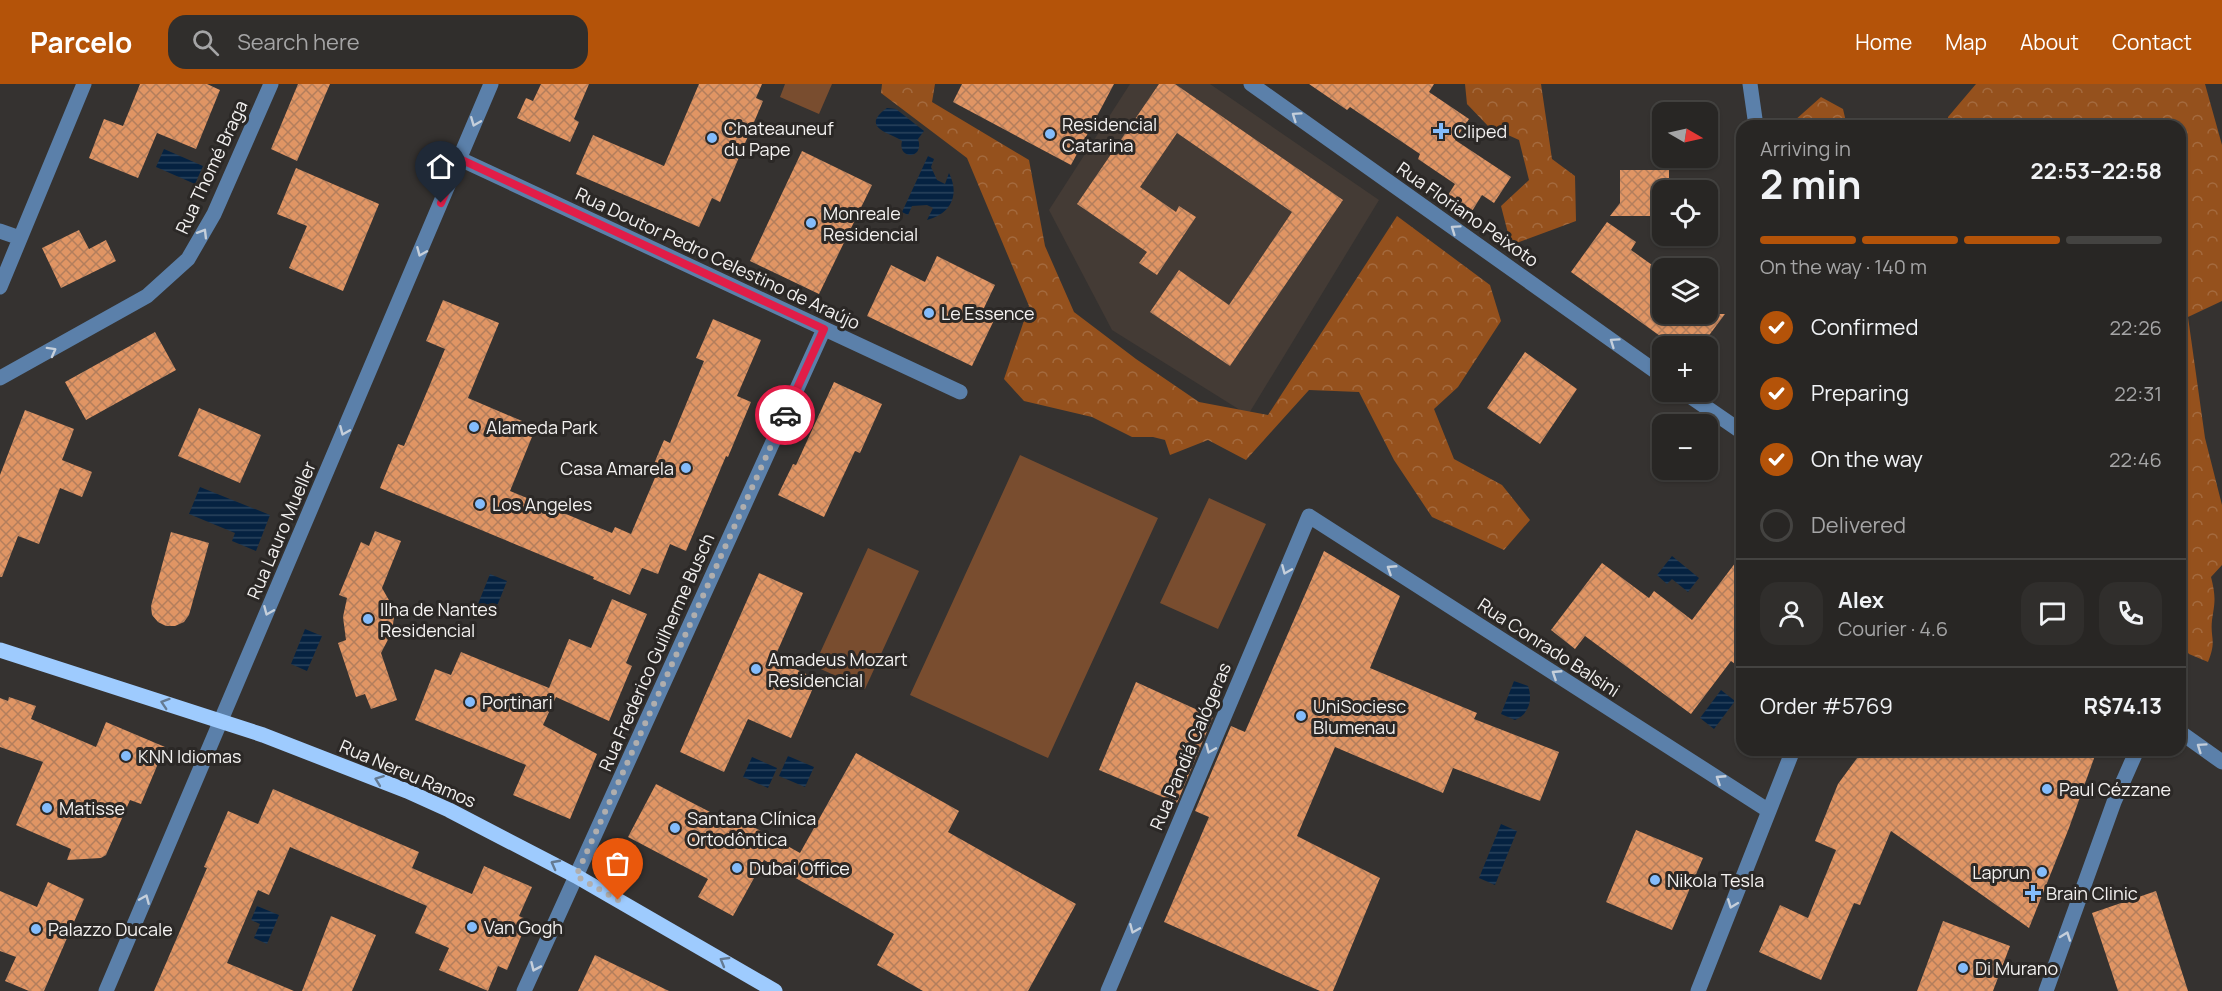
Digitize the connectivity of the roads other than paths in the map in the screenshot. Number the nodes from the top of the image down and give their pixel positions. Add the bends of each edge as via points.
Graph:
1 (84, 84) edge
2 (271, 84) edge
3 (491, 84) edge
4 (1251, 84) edge
5 (1750, 84) edge
6 (1755, 120) edge
7 (460, 159) junction
8 (0, 231) edge
9 (20, 238) junction
10 (0, 287) edge
11 (824, 329) junction
12 (1652, 369) edge
13 (0, 378) edge
14 (960, 392) dead end
15 (1698, 402) edge
16 (1736, 428) edge
17 (1309, 516) joint
18 (0, 650) edge
19 (221, 720) junction
20 (2186, 736) edge
21 (1791, 756) edge
22 (2134, 756) edge
23 (2222, 762) edge
24 (1769, 811) junction
25 (576, 876) junction
26 (106, 991) edge
27 (524, 991) edge
28 (775, 991) edge
29 (1108, 991) edge
30 (1698, 991) edge
31 (2046, 991) edge

1 - 9 street
13 -> 2 street, Rua Thomé Braga via 147,296 188,259 214,214
3 -> 7 street, Rua Lauro Mueller
12 -> 4 street, Rua Floriano Peixoto
5 - 6 street
7 - 11 street, Rua Doutor Pedro Celestino de Araújo
7 -> 19 street, Rua Lauro Mueller
8 - 9 street
9 - 10 street
11 - 14 street, Rua Doutor Pedro Celestino de Araújo
11 - 25 street, Rua Frederico Guilherme Busch
15 - 16 street
24 -> 17 street, Rua Conrado Balsini
17 -> 29 street, Rua Pandiá Calógeras
19 -> 18 main road, Rua Nereu Ramos
25 -> 19 main road, Rua Nereu Ramos via 407,791
26 -> 19 street, Rua Lauro Mueller
23 -> 20 street
21 - 24 street
31 -> 22 street
24 -> 30 street
25 -> 27 street, Rua Frederico Guilherme Busch
28 -> 25 main road, Rua Nereu Ramos

